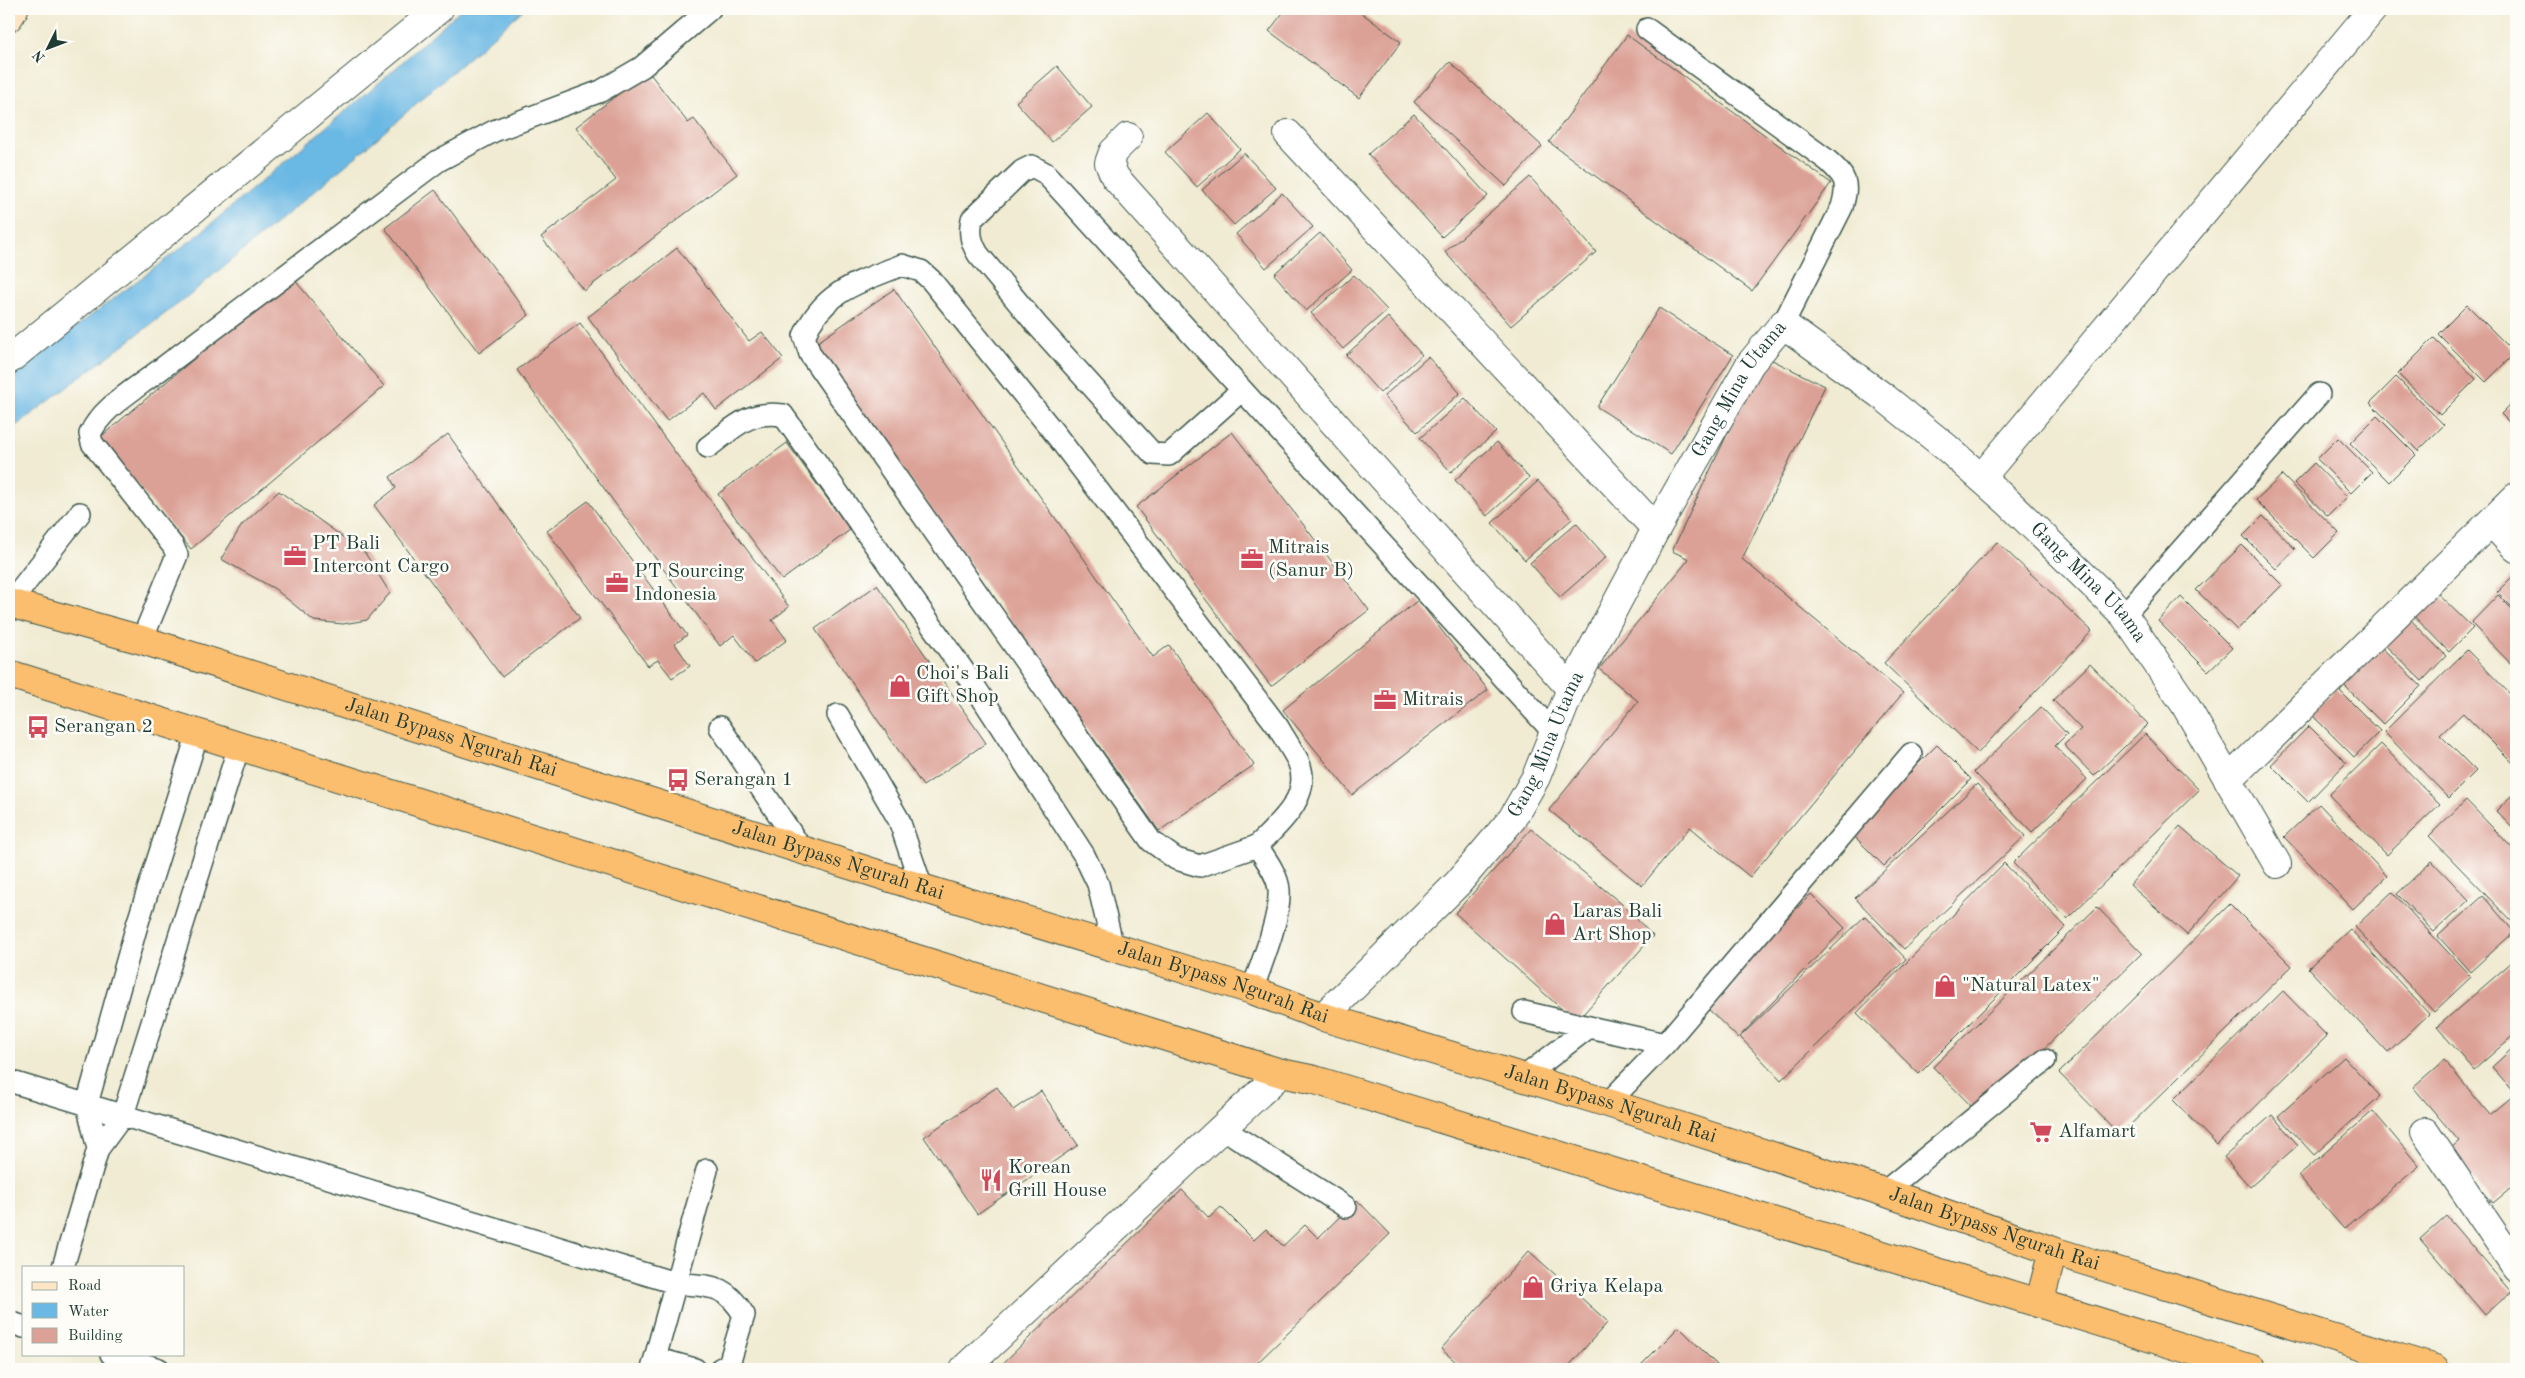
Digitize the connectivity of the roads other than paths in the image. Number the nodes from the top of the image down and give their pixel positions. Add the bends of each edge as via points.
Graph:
1 (14, 9) edge
2 (439, 9) edge
3 (710, 9) edge
4 (2373, 9) edge
5 (9, 17) edge
6 (1647, 29) dead end
7 (1288, 134) dead end
8 (1128, 136) dead end
9 (1783, 324) junction
10 (9, 360) edge
11 (1242, 390) junction
12 (2319, 394) dead end
13 (708, 447) dead end
14 (1981, 478) junction
15 (2516, 497) edge
16 (80, 513) dead end
17 (2490, 522) junction
18 (1656, 530) junction
19 (2516, 548) edge
20 (9, 603) edge
21 (2124, 614) junction
22 (142, 640) junction
23 (9, 674) edge
24 (1572, 689) junction
25 (838, 715) dead end
26 (720, 727) dead end
27 (198, 733) junction
28 (1554, 734) junction
29 (239, 746) junction
30 (1911, 754) dead end
31 (2228, 780) junction
32 (1257, 846) junction
33 (801, 848) junction
34 (2277, 864) dead end
35 (922, 888) junction
36 (1113, 948) junction
37 (1252, 990) junction
38 (1524, 1012) dead end
39 (1323, 1017) junction
40 (1589, 1027) junction
41 (1665, 1044) junction
42 (2045, 1060) dead end
43 (1281, 1073) junction
44 (1524, 1077) junction
45 (9, 1081) edge
46 (1608, 1103) junction
47 (87, 1104) junction
48 (123, 1115) junction
49 (1222, 1128) junction
50 (2425, 1132) dead end
51 (98, 1149) junction
52 (707, 1170) dead end
53 (1884, 1192) junction
54 (1346, 1207) dead end
55 (2053, 1251) junction
56 (63, 1266) edge
57 (2516, 1267) edge
58 (675, 1283) junction
59 (2039, 1304) junction
60 (9, 1322) edge
61 (22, 1326) edge
62 (117, 1356) edge
63 (653, 1364) edge
64 (159, 1369) edge
65 (695, 1369) edge
66 (720, 1369) edge
67 (964, 1369) edge
68 (2252, 1369) edge
69 (2435, 1369) edge

1 - 5 street
2 - 10 street
3 - 22 lane via 642,67 600,91 494,131 438,161 167,364 113,406 92,428 92,443 177,555
4 - 14 street
6 - 9 lane via 1827,160 1845,179 1842,207
7 - 18 street
8 - 24 street via 1113,152 1109,163 1115,177
9 - 14 street, Gang Mina Utama via 1885,398
9 - 18 street, Gang Mina Utama via 1750,364
11 - 11 lane via 1039,168 1032,166 1022,171 972,219 971,242 978,254 1036,324 1154,454 1169,455
11 - 28 lane
12 - 21 lane
13 - 36 lane via 745,419 764,412 783,415 975,687 1084,855 1098,884
14 - 21 street, Gang Mina Utama
15 - 17 street
16 - 20 lane
17 - 19 street
17 - 31 street
18 - 24 street, Gang Mina Utama
20 - 22 highway, Jalan Bypass Ngurah Rai
21 - 31 street, Gang Mina Utama via 2184,703
22 - 33 highway, Jalan Bypass Ngurah Rai
23 - 27 highway
24 - 28 street, Gang Mina Utama
25 - 35 lane via 900,820
26 - 33 lane
27 - 29 highway
27 - 47 lane via 137,925
28 - 39 street, Gang Mina Utama via 1536,777 1512,819 1487,851
29 - 43 highway
29 - 48 lane
30 - 41 lane
31 - 34 street, Gang Mina Utama
32 - 32 lane via 1287,816 1303,785 1298,762 1278,728 1056,435 931,280 921,271 902,265 841,290 812,318 804,336 810,354 1151,841 1176,859 1200,866
32 - 37 lane via 1279,890 1273,928
33 - 35 highway, Jalan Bypass Ngurah Rai
35 - 36 highway, Jalan Bypass Ngurah Rai
36 - 37 highway, Jalan Bypass Ngurah Rai
37 - 39 highway, Jalan Bypass Ngurah Rai
38 - 40 lane
39 - 44 highway, Jalan Bypass Ngurah Rai
40 - 41 lane
40 - 44 lane
41 - 46 lane
42 - 53 lane
43 - 49 street
43 - 59 highway via 1324,1083
44 - 46 highway, Jalan Bypass Ngurah Rai
45 - 47 lane
46 - 53 highway, Jalan Bypass Ngurah Rai
47 - 48 lane
47 - 51 lane
48 - 51 lane
48 - 58 lane
49 - 54 lane
49 - 67 street
50 - 57 street
51 - 56 lane
52 - 58 lane
53 - 55 highway, Jalan Bypass Ngurah Rai
55 - 59 highway
55 - 69 highway, Jalan Bypass Ngurah Rai
58 - 63 lane
58 - 66 lane via 720,1288 735,1300 744,1315 728,1364
59 - 68 highway
60 - 61 lane
62 - 64 lane
63 - 65 lane

